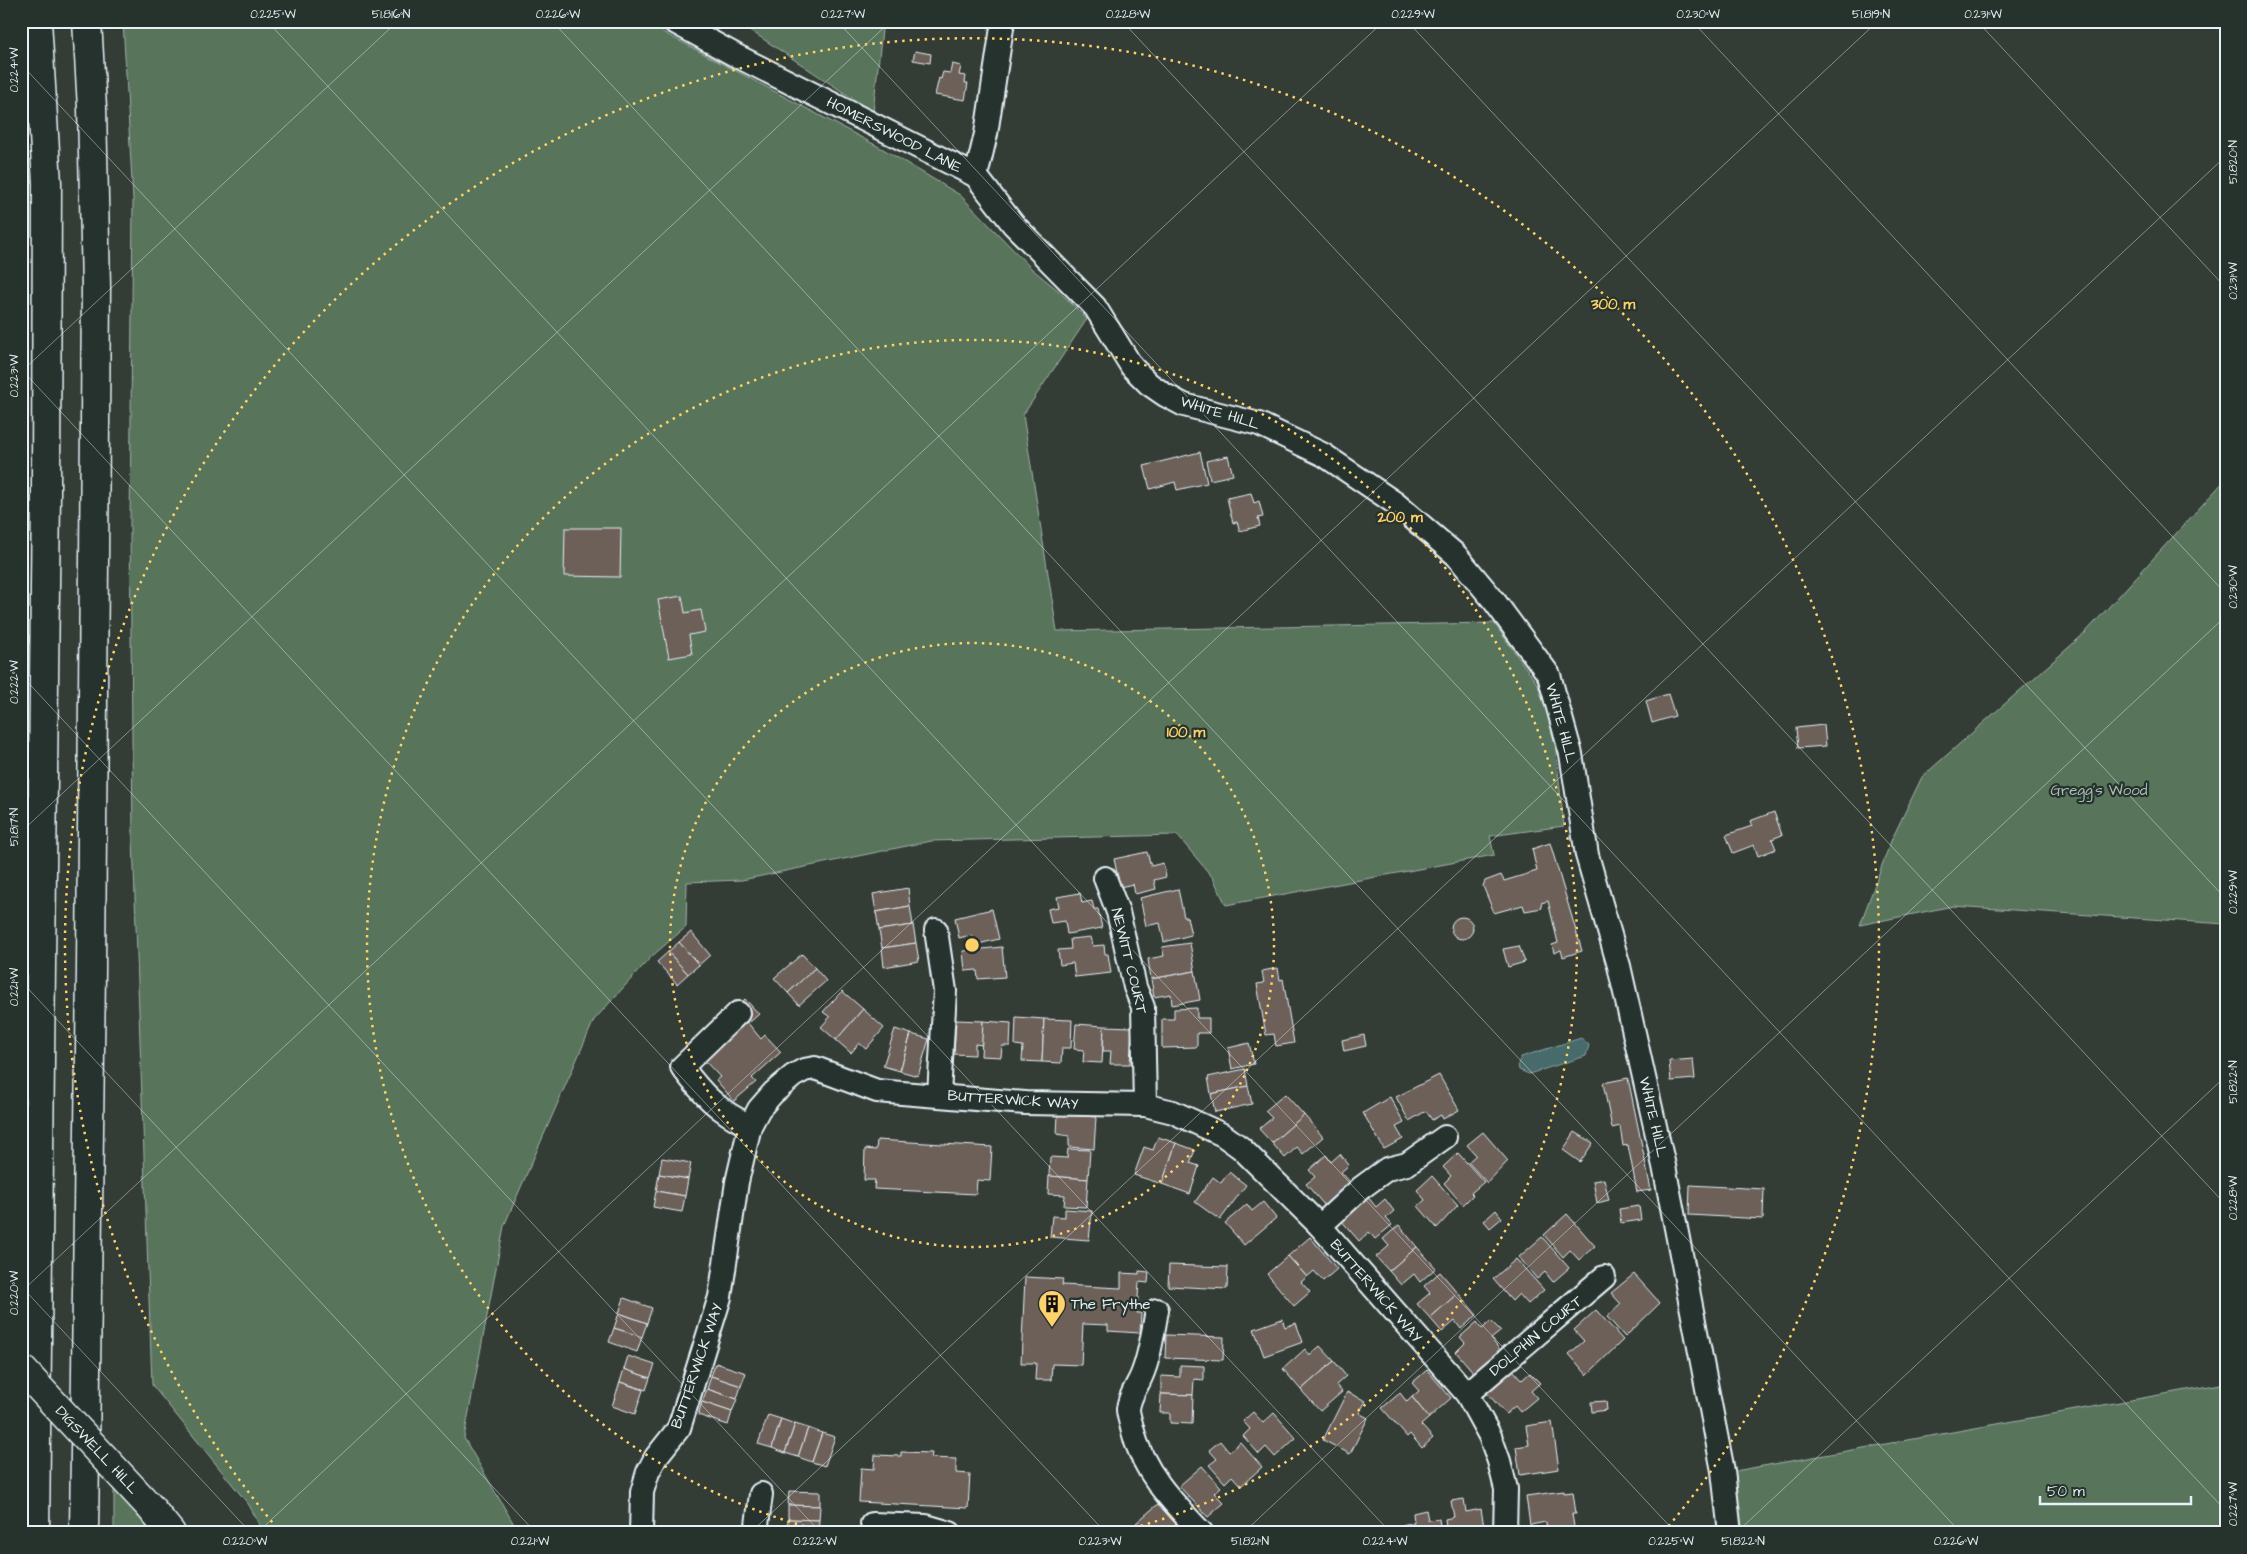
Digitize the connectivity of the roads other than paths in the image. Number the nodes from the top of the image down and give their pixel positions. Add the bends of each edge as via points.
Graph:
1 (37, 21) edge
2 (87, 21) edge
3 (673, 21) edge
4 (1002, 21) edge
5 (976, 176) junction
6 (1105, 878) dead end
7 (936, 930) dead end
8 (738, 1013) dead end
9 (939, 1094) junction
10 (1145, 1105) junction
11 (750, 1126) junction
12 (1446, 1137) dead end
13 (1320, 1226) junction
14 (1604, 1277) dead end
15 (1157, 1310) dead end
16 (21, 1368) edge
17 (1467, 1394) junction
18 (761, 1494) dead end
19 (872, 1524) dead end
20 (35, 1533) edge
21 (84, 1533) edge
22 (171, 1533) edge
23 (641, 1533) edge
24 (756, 1533) edge
25 (950, 1533) edge
26 (1202, 1533) edge
27 (1505, 1533) edge
28 (1730, 1533) edge

1 - 20 main road via 47,183
2 - 21 main road via 96,287
3 - 5 street, HOMERSWOOD LANE
4 - 5 street, HOMERSWOOD LANE via 986,134
5 - 28 street, WHITE HILL via 1013,224 1095,307 1132,367 1149,384 1184,405 1259,424 1324,455 1395,503 1456,555 1549,675 1571,754 1587,855 1619,966 1664,1166 1723,1471
6 - 10 street, NEWITT COURT via 1118,912 1135,988 1143,1007
7 - 9 street via 944,991
8 - 11 street via 682,1067 715,1105 730,1117
9 - 10 street, BUTTERWICK WAY via 1025,1103
9 - 11 street, BUTTERWICK WAY via 877,1091 815,1068 793,1076 773,1093
10 - 13 street, BUTTERWICK WAY via 1173,1112 1223,1135
11 - 23 street, BUTTERWICK WAY via 737,1182 720,1297 679,1428 656,1456 648,1472 642,1492
12 - 13 street via 1407,1164 1387,1169
13 - 17 street, BUTTERWICK WAY
14 - 17 street, DOLPHIN COURT
15 - 26 street via 1150,1350 1128,1411 1135,1440 1147,1465 1175,1505
16 - 22 main road, DIGSWELL HILL, bridge
17 - 27 street, BUTTERWICK WAY via 1490,1436 1499,1461 1506,1489
18 - 24 street
19 - 25 street via 926,1526

